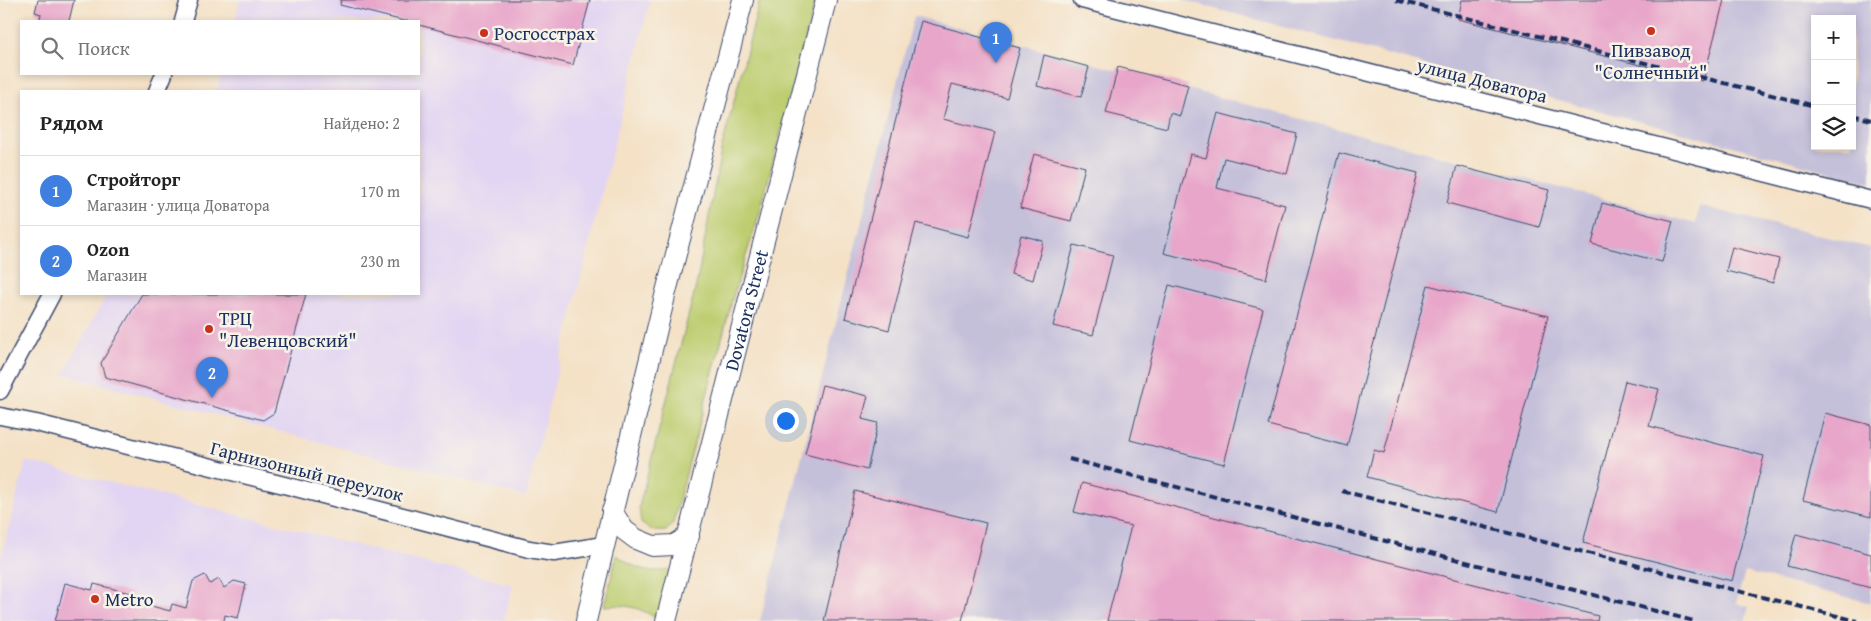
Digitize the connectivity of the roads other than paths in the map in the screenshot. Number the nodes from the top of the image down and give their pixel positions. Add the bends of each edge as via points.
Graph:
1 (189, 0) edge
2 (743, 0) edge
3 (826, 0) edge
4 (1082, 0) edge
5 (183, 20) edge
6 (164, 75) edge
7 (157, 90) edge
8 (1871, 200) edge
9 (51, 295) edge
10 (0, 391) edge
11 (0, 416) edge
12 (612, 512) junction
13 (689, 536) junction
14 (604, 545) junction
15 (586, 621) edge
16 (666, 621) edge

1 - 5 street
2 - 12 street
3 - 13 street, Dovatora Street
4 - 8 street, улица Доватора
6 - 7 street
9 - 10 street
11 - 14 street, Гарнизонный переулок via 278,483 529,549 554,553
12 - 13 street via 624,530 653,546 674,545
12 - 14 street
13 - 16 street, Dovatora Street
14 - 15 street

